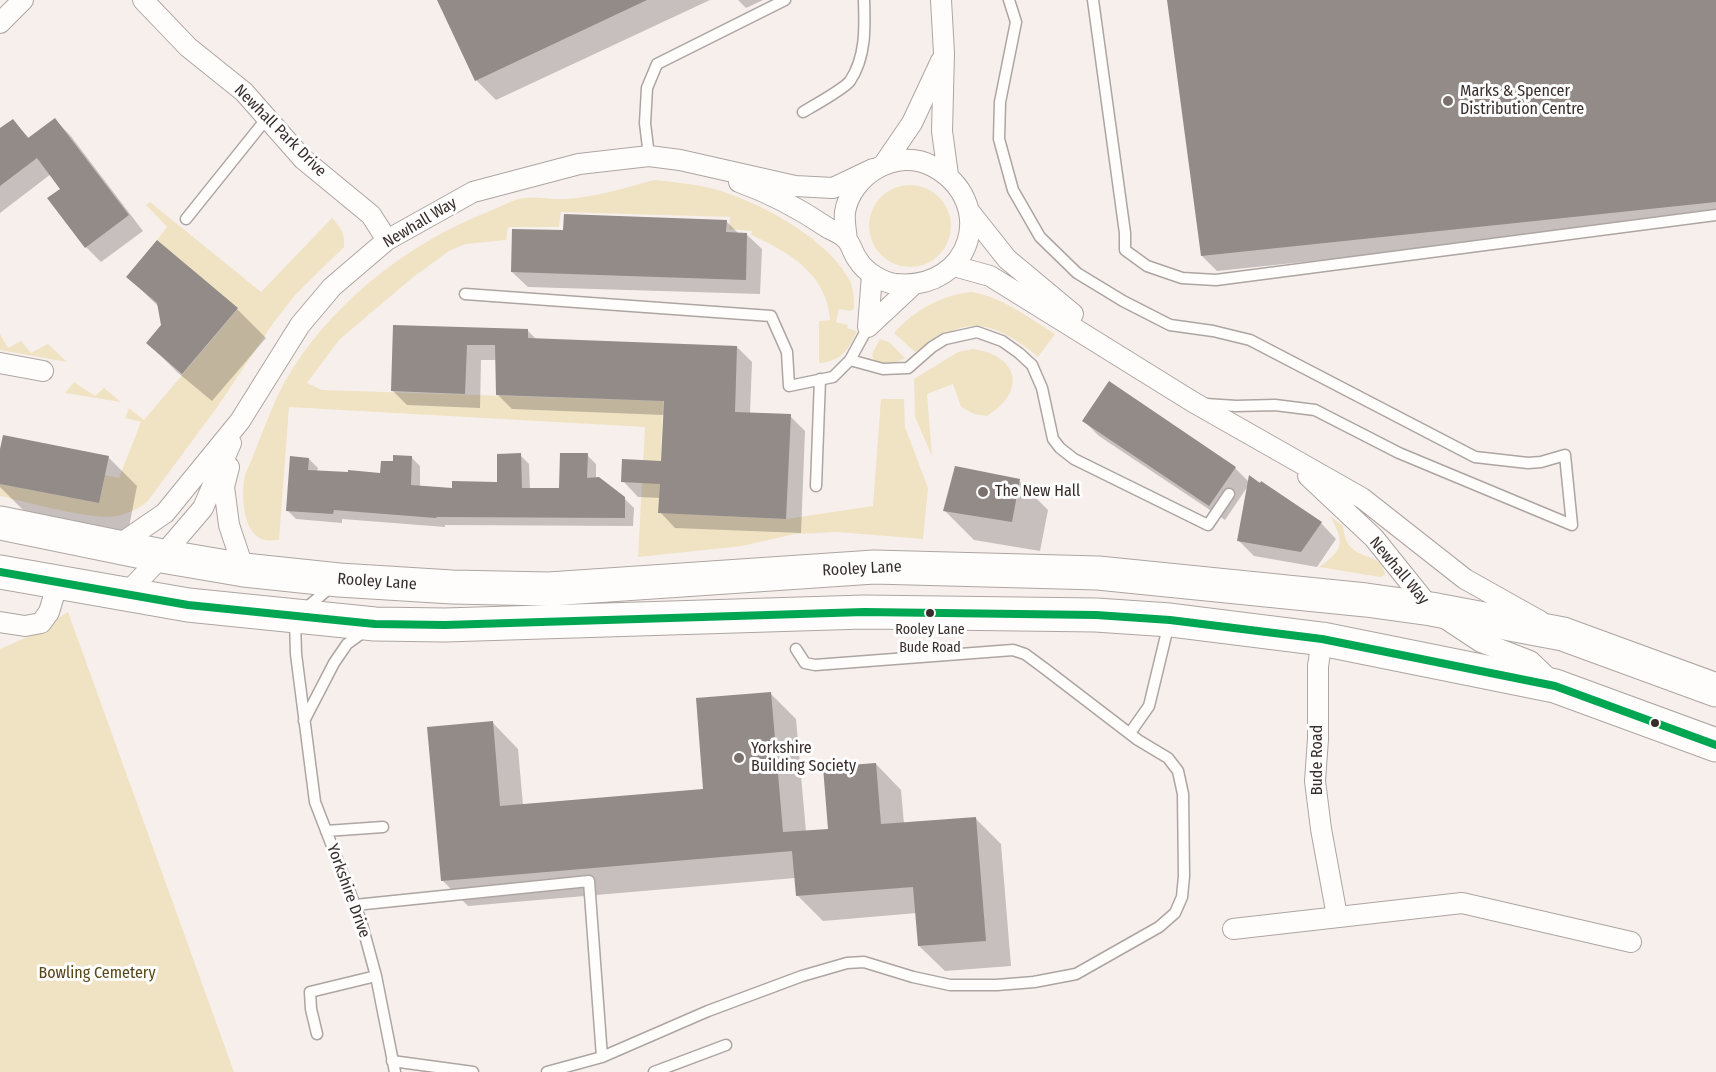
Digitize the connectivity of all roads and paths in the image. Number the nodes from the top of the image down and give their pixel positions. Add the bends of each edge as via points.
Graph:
1 (23, 0) edge
2 (143, 0) edge
3 (785, 0) edge
4 (864, 0) edge
5 (1009, 0) edge
6 (1093, 0) edge
7 (946, 3) edge
8 (0, 24) edge
9 (945, 53) junction
10 (803, 112) dead end
11 (267, 118) junction
12 (649, 156) junction
13 (680, 160) junction
14 (879, 167) junction
15 (948, 175) junction
16 (969, 211) junction
17 (1716, 215) edge
18 (186, 219) dead end
19 (387, 240) junction
20 (847, 240) junction
21 (954, 266) junction
22 (872, 275) junction
23 (913, 285) junction
24 (465, 294) dead end
25 (868, 327) junction
26 (850, 360) junction
27 (0, 363) edge
28 (43, 371) dead end
29 (1156, 377) junction
30 (820, 379) junction
31 (1193, 402) junction
32 (240, 421) junction
33 (1286, 456) junction
34 (816, 486) dead end
35 (1229, 494) dead end
36 (1, 522) edge
37 (117, 546) junction
38 (162, 556) junction
39 (244, 570) junction
40 (0, 572) edge
41 (339, 580) junction
42 (58, 582) junction
43 (126, 594) junction
44 (1431, 609) junction
45 (295, 617) junction
46 (1170, 620) junction
47 (0, 622) edge
48 (375, 624) junction
49 (1563, 634) junction
50 (1322, 639) junction
51 (796, 649) dead end
52 (1555, 686) junction
53 (1716, 690) edge
54 (304, 721) junction
55 (1130, 734) junction
56 (1716, 745) edge
57 (383, 827) dead end
58 (326, 831) junction
59 (355, 905) junction
60 (1337, 916) junction
61 (1233, 929) dead end
62 (1631, 942) dead end
63 (376, 976) junction
64 (317, 1034) dead end
65 (726, 1045) dead end
66 (602, 1057) junction
67 (393, 1066) edge
68 (473, 1072) edge
69 (547, 1072) edge
70 (654, 1072) edge

1 - 8 street
2 - 11 street, Newhall Park Drive via 188,47 244,92
3 - 12 lane via 657,64 647,88 645,123
4 - 10 lane via 866,34 849,83
5 - 31 lane via 1016,22 1000,102 999,140 1013,190 1040,237 1077,273 1170,325 1250,340 1475,457 1528,463 1565,454 1572,525 1399,453 1315,410
6 - 17 lane via 1125,250 1147,266 1182,278 1215,280
7 - 9 street
9 - 14 street via 912,123
9 - 15 street via 942,131
11 - 18 lane
11 - 19 street, Newhall Park Drive via 303,159 371,215
12 - 13 street, Newhall Way
12 - 19 street, Newhall Way via 579,164 473,192
13 - 14 street, Newhall Way via 795,186 832,188
13 - 20 street, Newhall Way via 746,184 805,212
14 - 15 street, Newhall Way via 916,160
14 - 20 street, Newhall Way via 853,191 845,213
15 - 16 street, Newhall Way via 964,196
16 - 21 street, Newhall Way via 967,245
16 - 29 street, Newhall Way via 1007,258 1038,287
19 - 32 street, Newhall Way via 332,287 300,325
20 - 22 street, Newhall Way via 858,262
21 - 23 street via 935,279
21 - 29 street, Newhall Way via 990,276
22 - 23 street via 892,284
22 - 25 street
23 - 25 street
24 - 30 lane via 771,316 787,352 789,386
25 - 26 lane
26 - 30 lane via 832,377
26 - 35 lane via 883,369 908,368 945,339 977,332 1002,341 1032,365 1042,388 1053,439 1074,459 1208,525
27 - 28 street
29 - 31 street, Newhall Way
30 - 34 lane
31 - 33 street, Newhall Way
32 - 37 street, Newhall Way via 165,513
32 - 38 street, Newhall Way via 203,508
32 - 39 street, Newhall Way via 224,487 229,525
33 - 44 street, Newhall Way via 1374,538
33 - 49 street, Newhall Way via 1362,498 1465,579
36 - 37 highway, Rooley Lane
37 - 38 highway, Rooley Lane
38 - 39 highway, Rooley Lane
38 - 43 street, Newhall Way
39 - 41 highway, Rooley Lane
40 - 42 highway
41 - 44 highway, Rooley Lane via 549,589 874,567 935,567 1098,573
41 - 45 lane
42 - 43 highway
42 - 47 street via 49,612 41,623 25,626
43 - 45 highway
44 - 49 highway, Rooley Lane
44 - 52 street, Newhall Way via 1481,642 1530,661
45 - 48 highway
45 - 54 lane, Yorkshire Drive
46 - 48 highway via 1096,615 864,612
46 - 50 highway
46 - 55 lane via 1149,706
48 - 54 lane via 347,644
49 - 53 highway, Rooley Lane
50 - 52 highway
50 - 60 street, Bude Road via 1315,781
51 - 55 lane via 805,663 815,665 1013,650 1025,654 1071,687
52 - 56 highway
54 - 58 lane, Yorkshire Drive via 315,802
55 - 66 lane via 1168,758 1178,771 1183,794 1182,897 1175,913 1151,931 1076,974 1034,982 950,984 864,962 847,963 708,1011
57 - 58 lane
58 - 59 lane, Yorkshire Drive
59 - 63 lane, Yorkshire Drive
59 - 66 lane via 589,881
60 - 61 street
60 - 62 street via 1462,903
63 - 64 lane via 310,992
63 - 67 lane, Yorkshire Drive
65 - 70 lane
66 - 69 lane
67 - 68 lane

